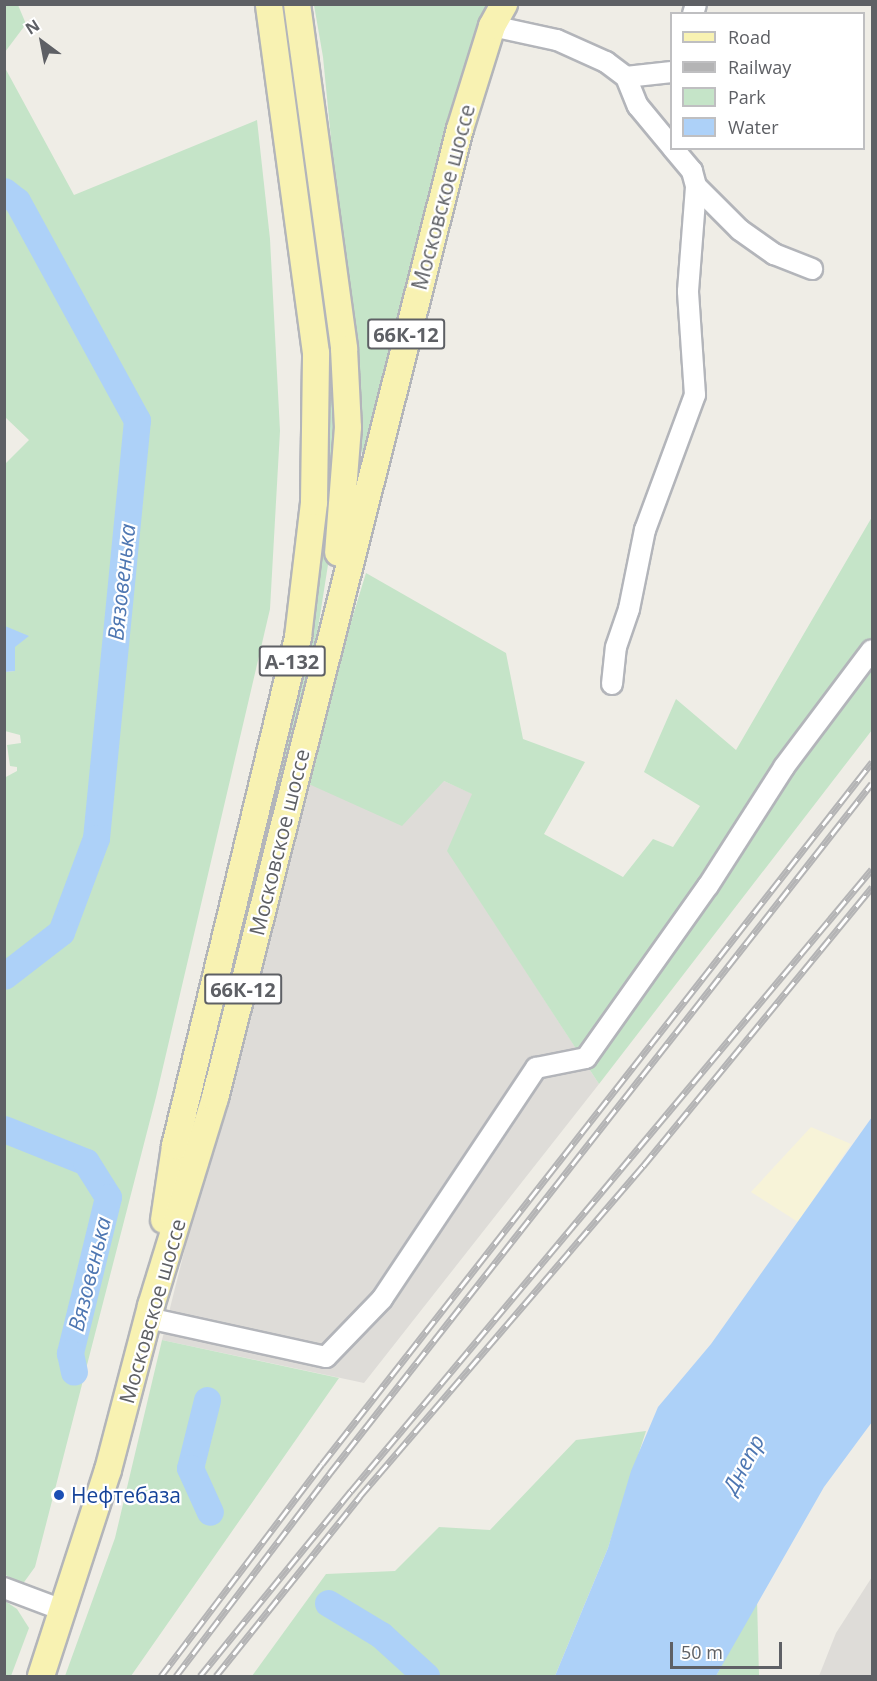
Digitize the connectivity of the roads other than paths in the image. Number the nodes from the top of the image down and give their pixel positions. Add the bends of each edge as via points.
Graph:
1 (269, 4) edge
2 (297, 4) edge
3 (498, 15) edge
4 (670, 72) edge
5 (626, 77) junction
6 (670, 146) edge
7 (674, 150) edge
8 (696, 186) junction
9 (812, 269) dead end
10 (873, 650) edge
11 (324, 669) junction
12 (612, 684) dead end
13 (150, 1312) junction
14 (4, 1588) edge
15 (65, 1611) junction
16 (41, 1677) edge

1 - 13 main road, А-132 via 315,353 314,502 298,637 176,1146
2 - 11 main road, А-132 via 337,282 348,427 346,486
3 - 5 street via 606,62
3 - 11 main road, Московское шоссе / 66К-12 via 460,129
4 - 5 street
5 - 6 street via 638,106
7 - 8 street via 692,171
8 - 9 street via 740,230 774,254
8 - 12 street via 688,291 695,395 645,530 629,609 616,647
10 - 13 street via 784,767 708,886 586,1058 536,1068 382,1299 326,1357
11 - 13 main road, Московское шоссе / 66К-12 via 215,1098
13 - 15 main road, Московское шоссе
14 - 15 street
15 - 16 main road, Московское шоссе

